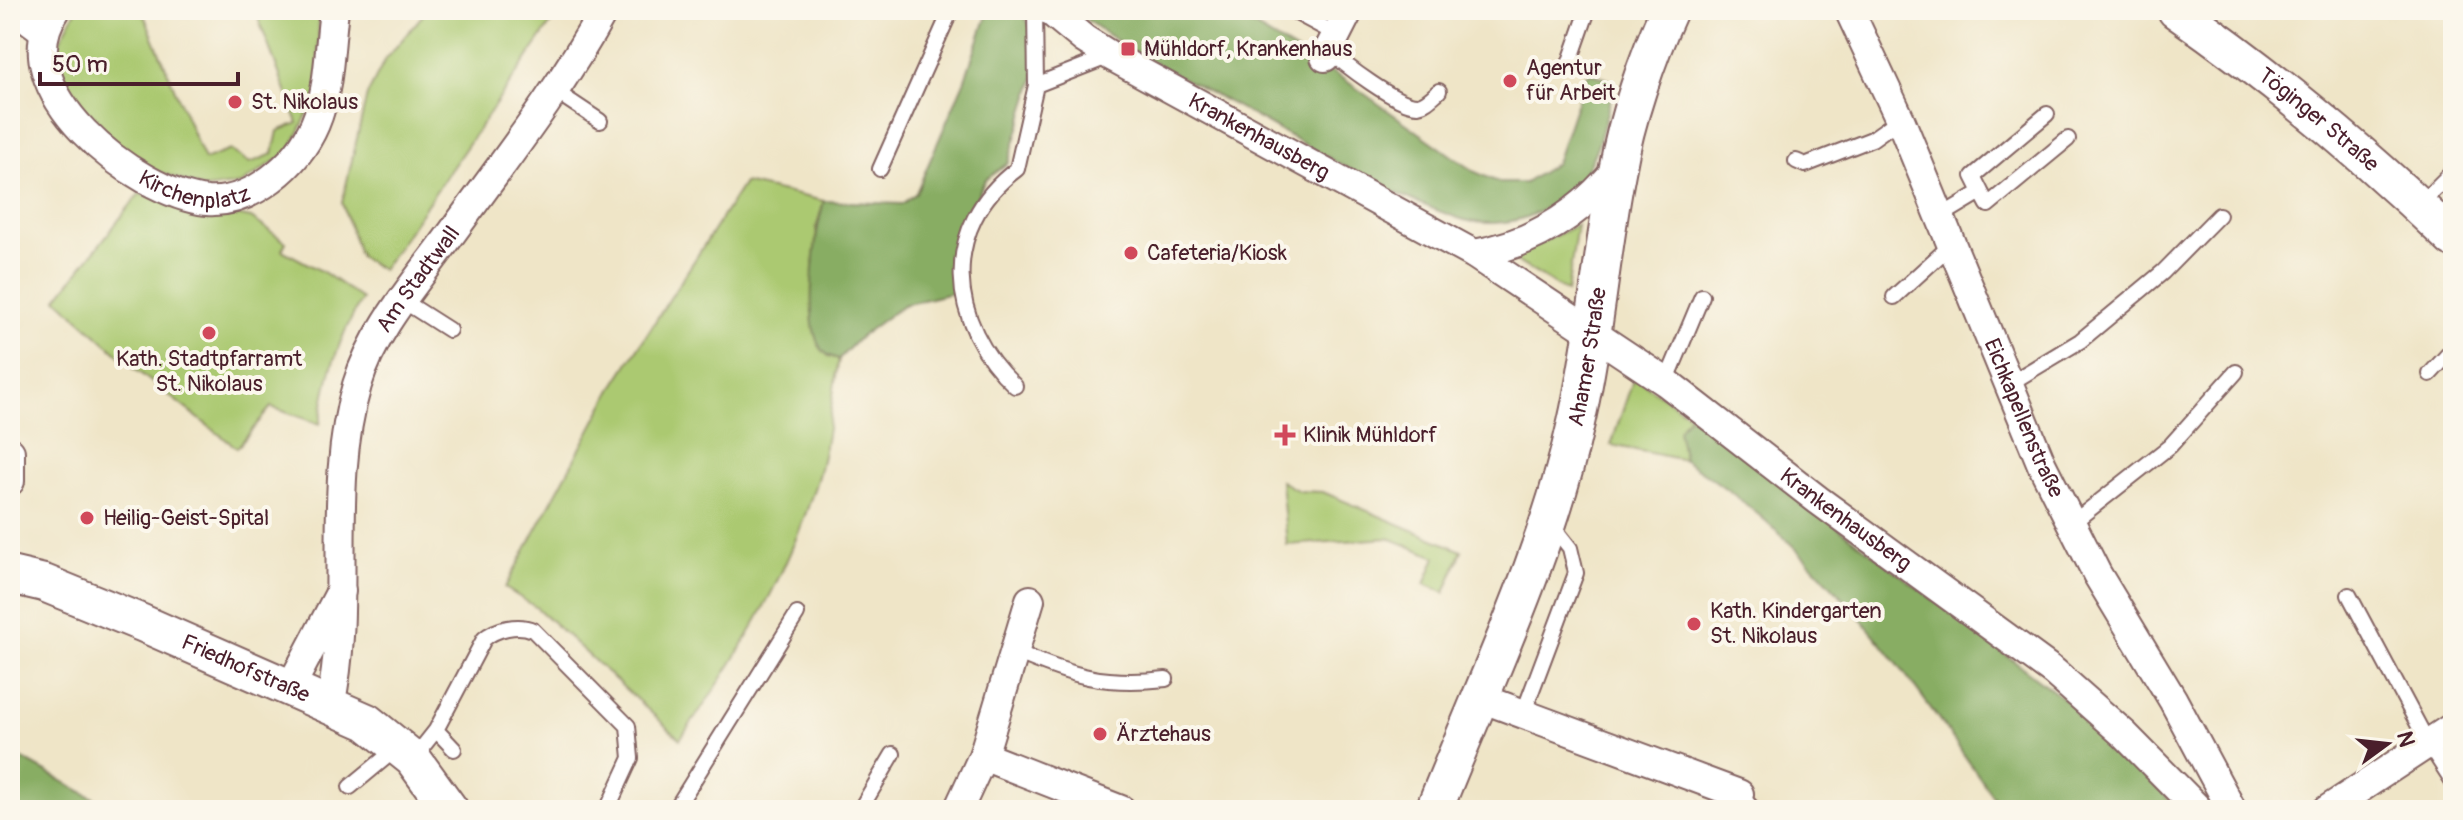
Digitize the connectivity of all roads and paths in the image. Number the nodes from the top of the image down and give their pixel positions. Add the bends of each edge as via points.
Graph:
1 (16, 10) edge
2 (334, 10) edge
3 (604, 10) edge
4 (951, 10) edge
5 (1035, 10) edge
6 (1049, 10) edge
7 (1291, 10) edge
8 (1588, 10) edge
9 (1669, 10) edge
10 (1849, 10) edge
11 (2176, 10) edge
12 (47, 26) edge
13 (1334, 38) edge
14 (1111, 56) junction
15 (1568, 67) dead end
16 (1036, 85) junction
17 (555, 91) junction
18 (1439, 91) dead end
19 (2047, 114) dead end
20 (1900, 119) junction
21 (600, 121) dead end
22 (2068, 139) dead end
23 (1796, 161) dead end
24 (880, 169) dead end
25 (1617, 169) junction
26 (2453, 171) edge
27 (1981, 192) junction
28 (2419, 206) junction
29 (2219, 215) dead end
30 (1941, 216) junction
31 (2453, 239) edge
32 (1951, 245) junction
33 (1474, 254) junction
34 (1702, 296) dead end
35 (1894, 297) dead end
36 (402, 300) junction
37 (449, 330) dead end
38 (1593, 335) junction
39 (2453, 349) edge
40 (2236, 372) dead end
41 (2430, 374) dead end
42 (1666, 382) junction
43 (1015, 386) dead end
44 (2006, 386) junction
45 (10, 452) edge
46 (10, 481) edge
47 (1548, 521) junction
48 (2071, 524) junction
49 (10, 575) edge
50 (342, 590) junction
51 (2349, 595) dead end
52 (1030, 600) dead end
53 (797, 614) dead end
54 (1016, 652) junction
55 (1166, 679) dead end
56 (290, 688) junction
57 (1478, 697) junction
58 (330, 706) junction
59 (1523, 714) junction
60 (2453, 727) edge
61 (436, 730) junction
62 (2428, 743) junction
63 (454, 749) dead end
64 (407, 752) junction
65 (893, 754) dead end
66 (983, 756) junction
67 (2453, 782) edge
68 (350, 787) dead end
69 (1746, 802) edge
70 (450, 810) edge
71 (607, 810) edge
72 (675, 810) edge
73 (860, 810) edge
74 (958, 810) edge
75 (1121, 810) edge
76 (1434, 810) edge
77 (2199, 810) edge
78 (2232, 810) edge
79 (2327, 810) edge

1 - 12 street
2 - 12 street, Kirchenplatz via 325,91 315,124 272,177 237,198 222,200 204,201 155,183 123,168 98,147 55,94 47,75
3 - 17 street, Am Stadtwall
4 - 24 lane
5 - 16 lane
6 - 14 street, Krankenhausberg
7 - 13 lane
8 - 15 lane
9 - 25 street, Ahamer Straße
10 - 20 street, Eichkapellenstraße
11 - 28 street, Töginger Straße via 2276,82
13 - 18 lane via 1343,64 1405,101 1425,103
14 - 16 lane
14 - 33 street, Krankenhausberg
16 - 43 lane via 1017,169 993,187 976,217 965,247 962,282 967,320 982,349
17 - 21 lane
17 - 36 street, Am Stadtwall
19 - 27 lane via 1973,176
20 - 23 lane via 1872,139 1805,165
20 - 30 street, Eichkapellenstraße
22 - 27 lane via 1988,205
25 - 33 street via 1587,203 1549,229
25 - 38 street, Ahamer Straße
26 - 28 lane
27 - 30 lane
28 - 31 street, Töginger Straße
29 - 44 lane via 2163,272 2080,341
30 - 32 street, Eichkapellenstraße
32 - 35 lane
32 - 44 street, Eichkapellenstraße
33 - 38 street, Krankenhausberg
34 - 42 lane
36 - 37 lane
36 - 50 street, Am Stadtwall via 370,355 351,408 340,512
38 - 42 street, Krankenhausberg
38 - 47 street, Ahamer Straße via 1576,426
39 - 41 lane
40 - 48 lane via 2170,446
42 - 77 street, Krankenhausberg via 2054,672
44 - 48 street, Eichkapellenstraße
45 - 46 street
47 - 57 street, Ahamer Straße via 1516,614
47 - 59 lane via 1570,548 1576,573
48 - 78 street, Eichkapellenstraße
49 - 56 street, Friedhofstraße via 44,583
50 - 56 street, Am Stadtwall
50 - 58 street, Am Stadtwall via 342,631
51 - 62 lane
52 - 54 street
53 - 72 lane
54 - 55 lane via 1110,683
54 - 66 street
56 - 58 street, Friedhofstraße
57 - 59 street
57 - 76 street, Ahamer Straße
58 - 64 street, Friedhofstraße via 367,722
59 - 69 street
60 - 62 street
61 - 63 lane
61 - 64 lane
61 - 71 lane via 484,639 524,626 533,630 628,726 631,758
62 - 67 lane
62 - 79 street
64 - 68 lane
64 - 70 street, Friedhofstraße
65 - 73 lane
66 - 74 street
66 - 75 street

